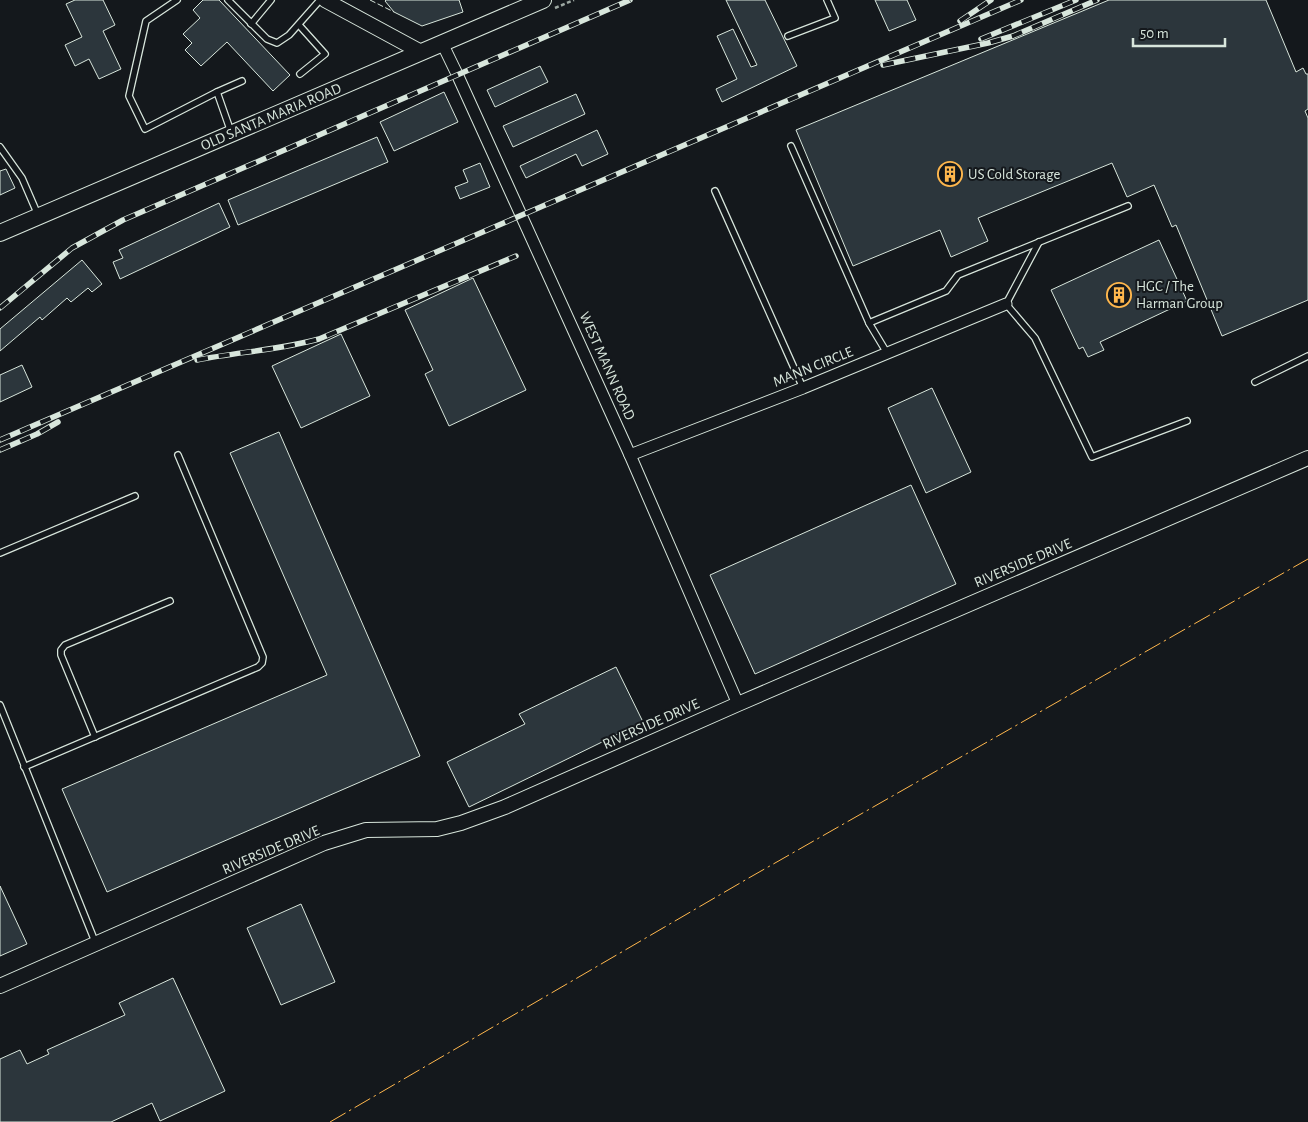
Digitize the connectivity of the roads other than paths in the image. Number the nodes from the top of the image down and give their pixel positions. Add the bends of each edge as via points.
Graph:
1 (177, 0) edge
2 (228, 0) edge
3 (271, 0) edge
4 (320, 0) edge
5 (325, 0) edge
6 (543, 0) edge
7 (827, 0) edge
8 (251, 24) junction
9 (299, 25) junction
10 (788, 36) dead end
11 (442, 43) junction
12 (421, 52) junction
13 (300, 74) dead end
14 (242, 81) dead end
15 (217, 92) junction
16 (232, 134) junction
17 (791, 146) dead end
18 (0, 147) edge
19 (715, 191) dead end
20 (1128, 206) dead end
21 (38, 217) junction
22 (0, 234) edge
23 (1039, 242) junction
24 (1006, 304) junction
25 (869, 322) junction
26 (887, 353) junction
27 (1308, 356) edge
28 (1255, 382) dead end
29 (803, 388) junction
30 (1187, 421) dead end
31 (178, 455) dead end
32 (630, 455) junction
33 (1308, 458) edge
34 (134, 496) dead end
35 (0, 553) edge
36 (170, 601) dead end
37 (738, 704) junction
38 (0, 705) edge
39 (95, 737) junction
40 (24, 767) junction
41 (96, 944) junction
42 (0, 986) edge

1 - 15 lane via 146,21 129,96 145,129
2 - 8 lane
3 - 8 lane
4 - 9 lane
5 - 12 street
6 - 11 main road, OLD SANTA MARIA ROAD
7 - 10 lane via 835,18
8 - 9 lane via 267,40 277,43
9 - 13 lane via 325,54
11 - 12 main road, OLD SANTA MARIA ROAD
11 - 32 street, WEST MANN ROAD
12 - 16 main road, OLD SANTA MARIA ROAD
14 - 15 lane
15 - 16 lane
16 - 21 main road, OLD SANTA MARIA ROAD
17 - 25 lane
18 - 21 lane via 22,178
19 - 29 lane
20 - 23 lane
21 - 22 main road, OLD SANTA MARIA ROAD
23 - 24 lane
23 - 25 lane via 958,275 946,291
24 - 26 street, MANN CIRCLE
24 - 30 lane via 1035,338 1092,457
25 - 26 lane
26 - 29 street, MANN CIRCLE
27 - 28 lane
29 - 32 street, MANN CIRCLE
31 - 39 lane via 263,657 262,664
32 - 37 street, WEST MANN ROAD
33 - 37 street, RIVERSIDE DRIVE
34 - 35 lane
36 - 39 lane via 65,645 60,650
37 - 41 street, RIVERSIDE DRIVE via 505,807 437,829 366,830 324,843
38 - 40 lane
39 - 40 lane
40 - 41 lane
41 - 42 street, RIVERSIDE DRIVE

